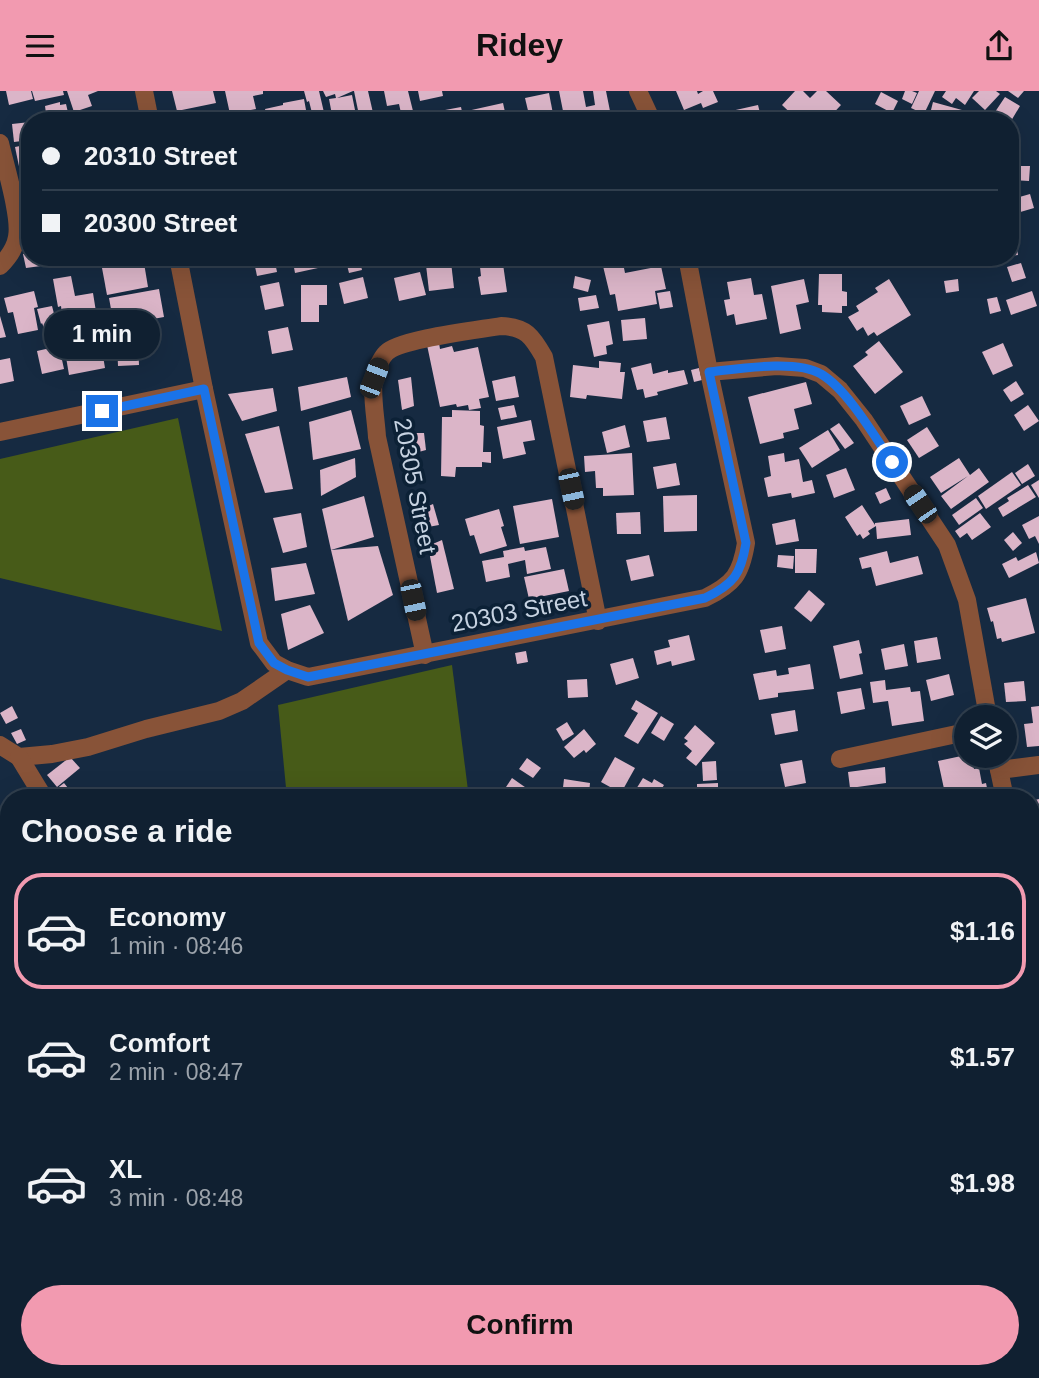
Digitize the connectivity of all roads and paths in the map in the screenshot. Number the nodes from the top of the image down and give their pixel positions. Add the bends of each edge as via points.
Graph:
1 (144, 91) edge
2 (638, 91) edge
3 (148, 112) edge
4 (648, 112) edge
5 (0, 143) edge
6 (0, 266) edge
7 (180, 266) edge
8 (689, 266) edge
9 (709, 372) junction
10 (204, 389) junction
11 (0, 432) edge
12 (598, 621) junction
13 (425, 655) junction
14 (287, 670) junction
15 (986, 705) edge
16 (954, 735) edge
17 (0, 745) edge
18 (19, 757) junction
19 (840, 759) dead end
20 (1017, 764) edge
21 (1039, 765) edge
22 (998, 768) edge
23 (39, 789) edge
24 (1002, 789) edge

1 - 3 street
2 - 4 street
5 - 6 street via 18,235
7 - 10 street
8 - 9 street, 20303 Street
9 - 12 street, 20303 Street via 746,543 743,564 721,590 705,598
9 - 15 street via 805,368 821,374 864,420 947,545 967,600
10 - 11 street
10 - 14 street via 259,643 274,663
12 - 13 street, 20303 Street
12 - 13 street, 20305 Street via 544,356 533,339 524,331 501,325 401,344 381,361 374,378 374,403 377,437
13 - 14 street, 20303 Street via 308,677
14 - 18 street via 219,711 88,747
16 - 19 street
17 - 18 street
18 - 23 street
20 - 21 street
22 - 24 street

